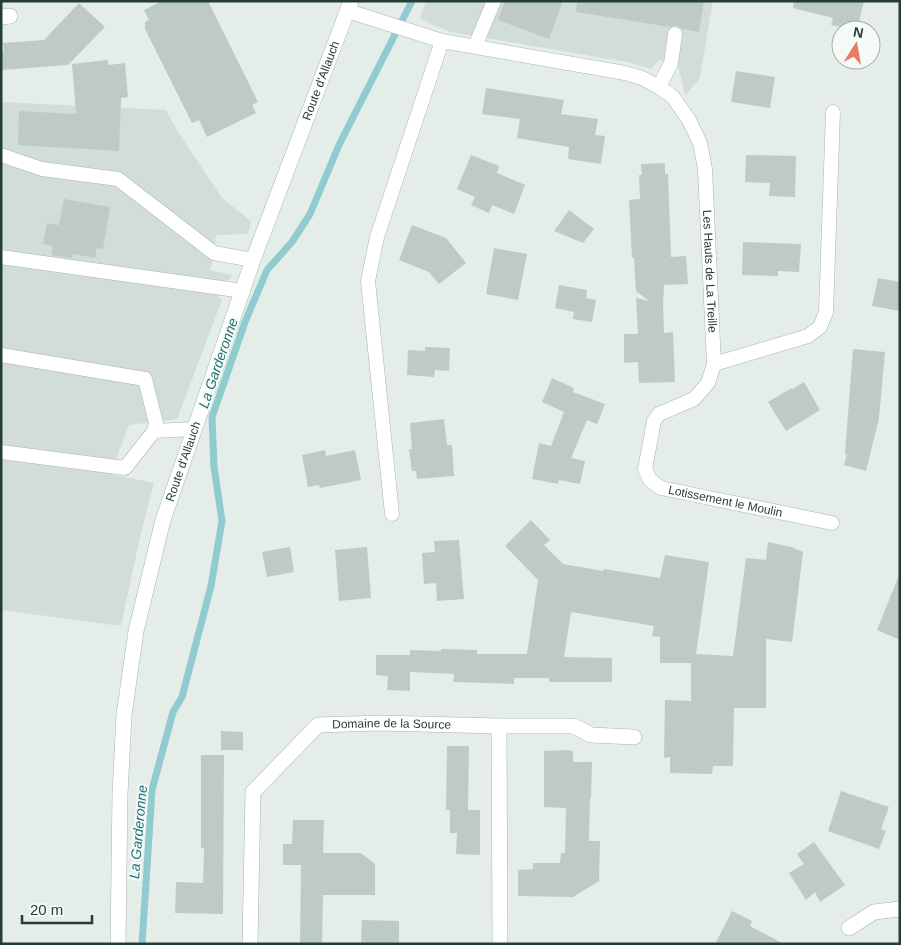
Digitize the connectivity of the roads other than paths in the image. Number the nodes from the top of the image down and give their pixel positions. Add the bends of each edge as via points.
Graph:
1 (494, 1) edge
2 (349, 6) edge
3 (675, 34) dead end
4 (442, 41) junction
5 (475, 46) junction
6 (659, 87) junction
7 (833, 112) dead end
8 (1, 155) edge
9 (1, 256) edge
10 (252, 260) junction
11 (243, 291) junction
12 (1, 355) edge
13 (714, 364) junction
14 (194, 429) junction
15 (154, 431) junction
16 (1, 452) edge
17 (392, 514) dead end
18 (832, 523) dead end
19 (499, 726) junction
20 (634, 737) dead end
21 (900, 910) edge
22 (849, 928) dead end
23 (118, 944) edge
24 (250, 944) edge
25 (500, 944) edge

1 - 5 lane
2 - 4 lane, Les Hauts de La Treille via 382,22
2 - 10 main road, Route d'Allauch
3 - 6 lane via 671,63
4 - 5 lane, Les Hauts de La Treille
4 - 17 lane via 377,237 368,281
5 - 6 lane, Les Hauts de La Treille via 625,73
6 - 13 lane, Les Hauts de La Treille via 673,97 700,143 705,169
7 - 13 lane via 826,312 820,327 808,336
8 - 10 lane via 42,169 118,179 214,253
9 - 11 lane
10 - 11 main road, Route d'Allauch
11 - 14 main road, Route d'Allauch
12 - 15 lane via 145,380 156,423
13 - 18 lane, Lotissement le Moulin via 708,383 694,398 659,414 654,421 645,469 650,480 661,488
14 - 15 lane
14 - 23 main road, Route d'Allauch via 163,520 134,640 123,725
15 - 16 lane via 125,468
19 - 20 main road, Domaine de la Source via 574,726 591,735
19 - 24 main road, Domaine de la Source via 318,725 253,792
19 - 25 main road
21 - 22 main road via 874,912

